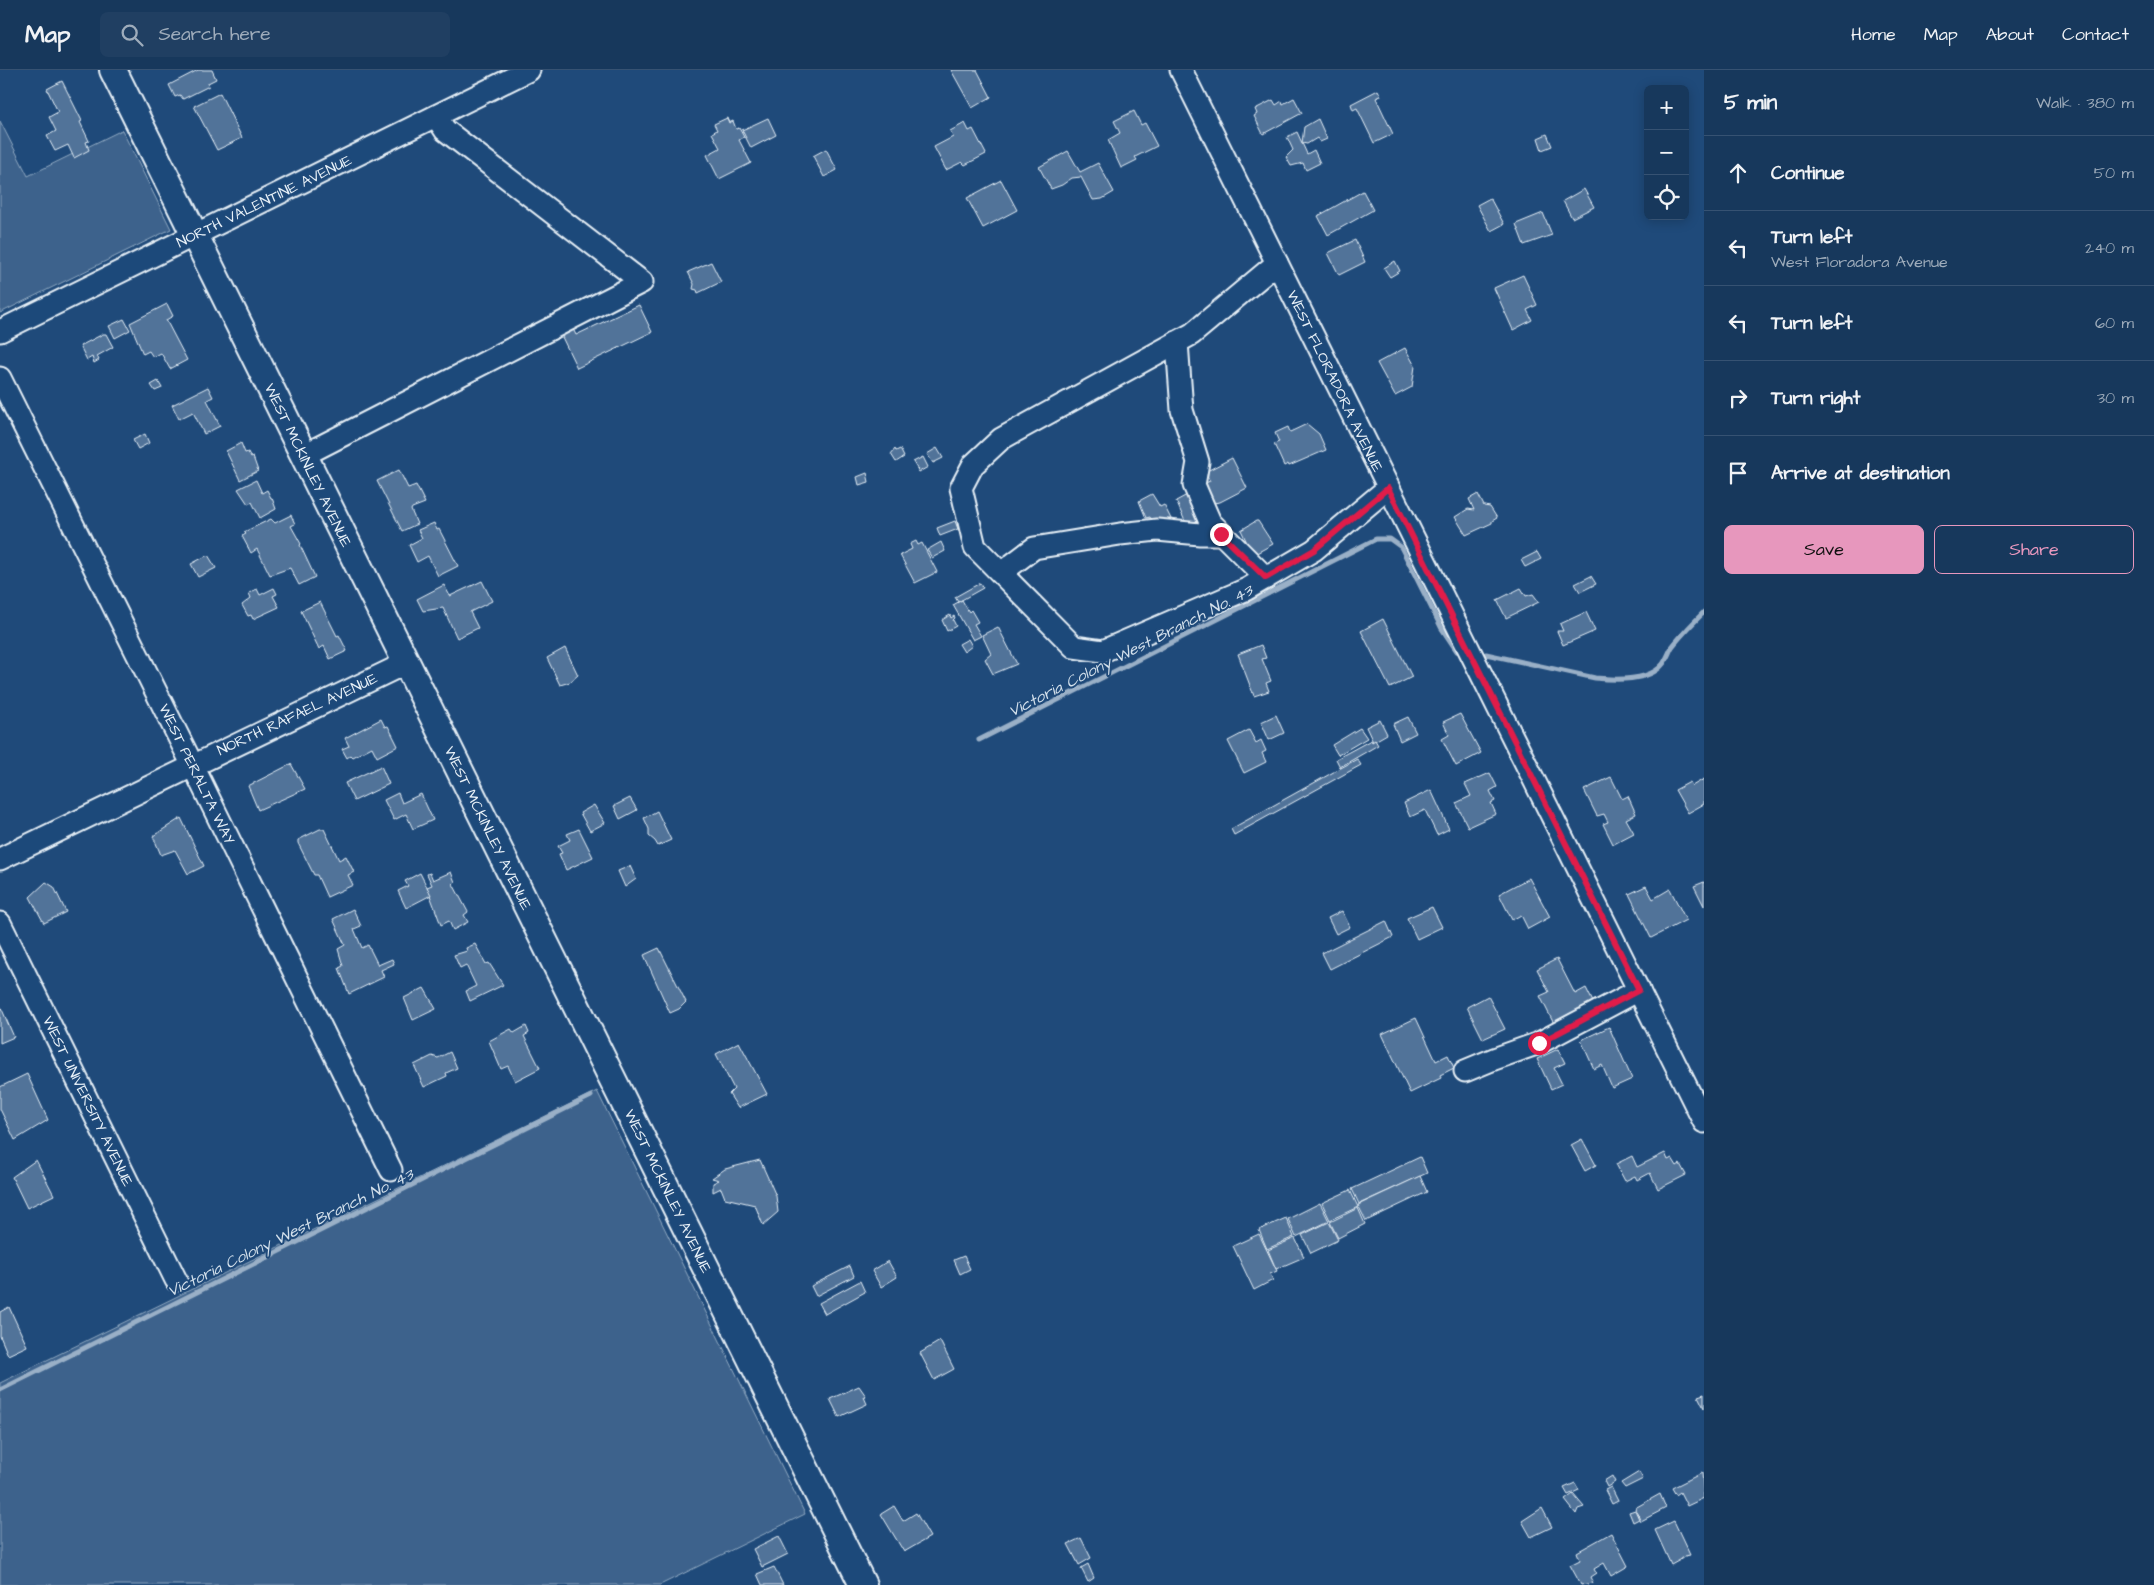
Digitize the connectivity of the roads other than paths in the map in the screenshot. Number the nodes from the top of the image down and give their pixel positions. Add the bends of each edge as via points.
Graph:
1 (114, 70) edge
2 (528, 70) edge
3 (1180, 70) edge
4 (436, 116) junction
5 (196, 235) junction
6 (1277, 263) junction
7 (0, 331) edge
8 (1177, 342) junction
9 (0, 378) edge
10 (304, 455) junction
11 (1388, 488) junction
12 (1221, 534) junction
13 (1001, 573) junction
14 (1266, 578) junction
15 (406, 663) junction
16 (192, 764) junction
17 (0, 858) edge
18 (0, 923) edge
19 (1639, 990) junction
20 (1465, 1071) dead end
21 (1704, 1122) edge
22 (391, 1170) dead end
23 (176, 1280) dead end
24 (863, 1585) edge

1 - 5 main road, WEST MCKINLEY AVENUE
2 - 4 street, NORTH VALENTINE AVENUE
3 - 6 street, WEST FLORADORA AVENUE
4 - 5 street, NORTH VALENTINE AVENUE
4 - 10 street via 445,130 642,282
5 - 7 street, NORTH VALENTINE AVENUE
5 - 10 main road, WEST MCKINLEY AVENUE
6 - 8 street via 1192,334
6 - 11 street, WEST FLORADORA AVENUE
8 - 12 street via 1182,410 1198,462 1194,485 1210,522
8 - 13 street via 1001,439 973,465 961,488 975,546
9 - 16 street, WEST PERALTA WAY
10 - 15 main road, WEST MCKINLEY AVENUE
11 - 14 street via 1314,550
11 - 19 street, WEST FLORADORA AVENUE
12 - 13 street via 1157,530 1034,548
12 - 14 street
13 - 14 street via 1074,647 1103,651
15 - 16 street, NORTH RAFAEL AVENUE
15 - 24 main road, WEST MCKINLEY AVENUE
16 - 17 street, NORTH RAFAEL AVENUE
16 - 22 street, WEST PERALTA WAY
18 - 23 street, WEST UNIVERSITY AVENUE
19 - 20 street via 1539,1043
19 - 21 street, WEST FLORADORA AVENUE

